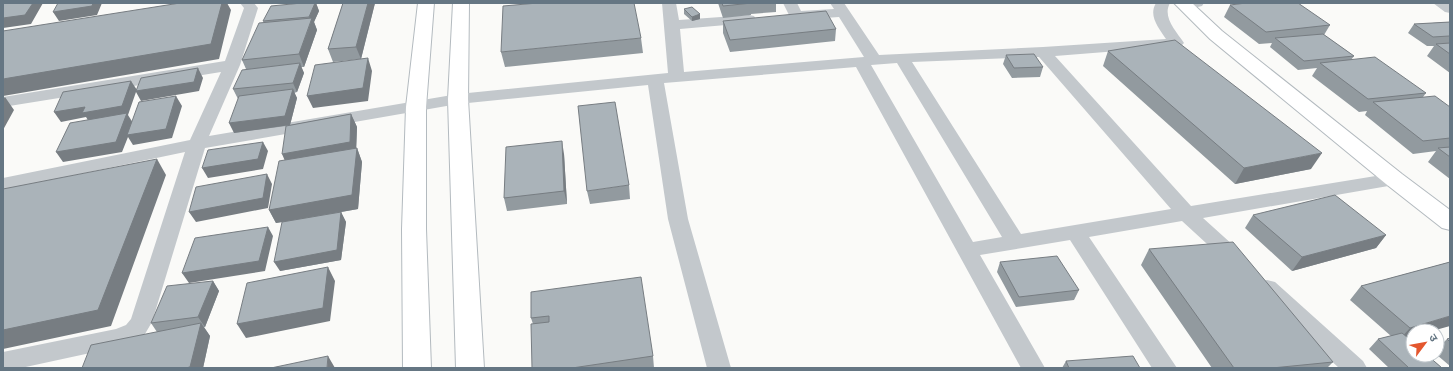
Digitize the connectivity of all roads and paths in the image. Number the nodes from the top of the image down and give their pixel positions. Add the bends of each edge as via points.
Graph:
1 (247, 3) edge
2 (426, 3) edge
3 (461, 3) edge
4 (669, 3) edge
5 (1163, 3) edge
6 (1182, 3) edge
7 (1197, 3) edge
8 (1440, 3) edge
9 (840, 8) edge
10 (793, 9) edge
11 (1450, 10) edge
12 (780, 17) edge
13 (765, 18) edge
14 (672, 25) junction
15 (1043, 52) junction
16 (902, 58) junction
17 (868, 61) junction
18 (232, 65) junction
19 (676, 78) junction
20 (655, 79) junction
21 (458, 99) junction
22 (3, 102) edge
23 (416, 107) junction
24 (198, 144) junction
25 (1394, 179) junction
26 (3, 184) edge
27 (1186, 214) junction
28 (1450, 222) edge
29 (1075, 232) junction
30 (1016, 242) junction
31 (967, 250) junction
32 (3, 362) edge
33 (417, 368) edge
34 (470, 368) edge
35 (719, 368) edge
36 (1033, 368) edge
37 (1165, 368) edge
38 (1355, 368) edge

1 - 18 street via 251,8
2 - 23 street
3 - 21 street
4 - 14 street
5 - 15 street via 1160,8 1161,19 1176,44
6 - 7 street
6 - 25 street via 1216,35
8 - 11 street
9 - 10 street
9 - 17 street
10 - 12 street
13 - 14 street
14 - 19 street
15 - 16 street
15 - 27 street
16 - 17 street
16 - 30 street
17 - 19 street
17 - 31 street
18 - 22 street
18 - 24 street
19 - 20 street
20 - 21 street
20 - 35 street via 678,219
21 - 23 street
21 - 34 street
23 - 24 street
23 - 33 street via 414,229
24 - 26 street
24 - 32 street via 141,322 134,332 118,338
25 - 27 street
25 - 28 street
27 - 29 street
27 - 38 street
29 - 30 street
29 - 37 street
30 - 31 street
31 - 36 street

